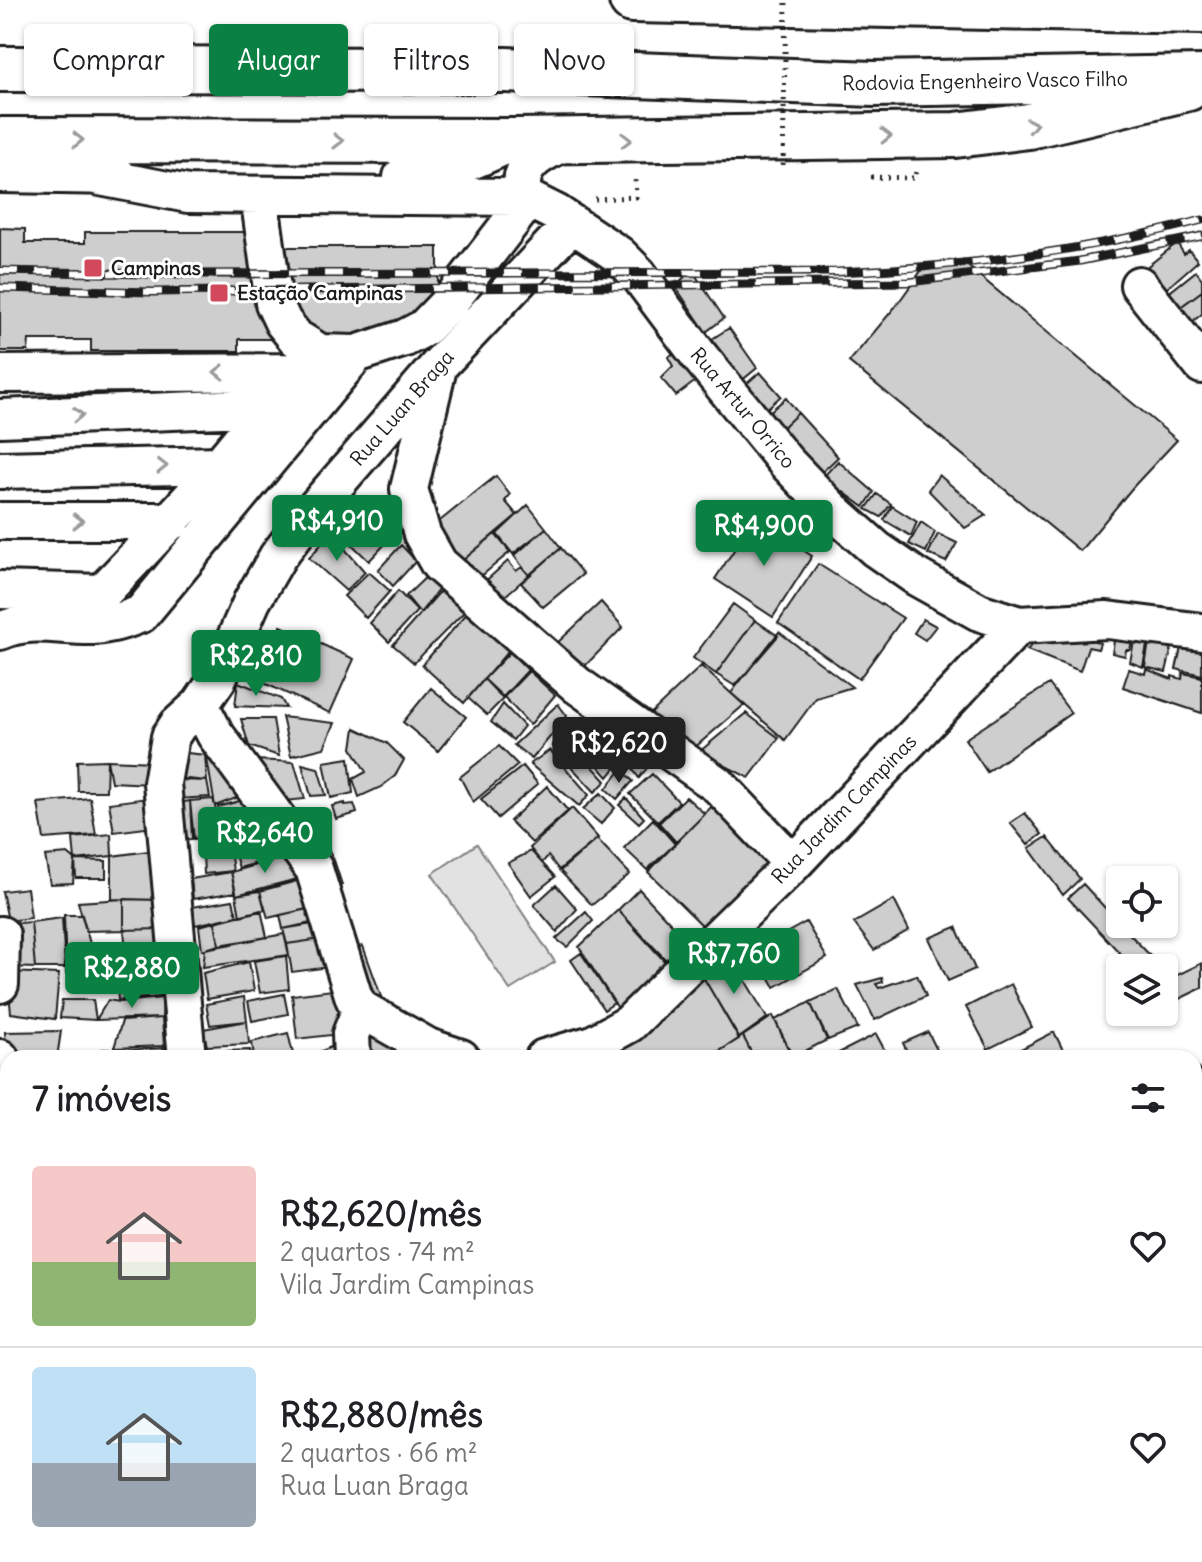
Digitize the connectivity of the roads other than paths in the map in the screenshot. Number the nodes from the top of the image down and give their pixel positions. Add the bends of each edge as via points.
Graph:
1 (632, 0) edge
2 (1202, 11) edge
3 (0, 69) edge
4 (1202, 81) edge
5 (0, 140) edge
6 (515, 141) junction
7 (567, 141) junction
8 (0, 174) edge
9 (95, 176) junction
10 (259, 195) junction
11 (524, 197) junction
12 (571, 225) junction
13 (1139, 285) dead end
14 (356, 354) junction
15 (308, 362) junction
16 (439, 365) junction
17 (1202, 365) edge
18 (0, 374) edge
19 (270, 407) junction
20 (0, 418) edge
21 (221, 465) junction
22 (0, 470) edge
23 (0, 521) edge
24 (172, 521) junction
25 (0, 590) edge
26 (1019, 625) junction
27 (0, 631) edge
28 (1202, 632) edge
29 (200, 705) junction
30 (793, 864) junction
31 (1, 935) edge
32 (0, 984) edge
33 (361, 1009) junction
34 (186, 1050) edge
35 (352, 1050) edge
36 (437, 1050) edge
37 (572, 1050) edge

1 - 2 main road
3 - 4 main road, Rodovia Engenheiro Vasco Filho via 505,70 874,84
7 -> 4 main road via 955,135 1029,126
5 -> 6 main road
6 - 7 main road
6 - 9 street via 448,172 422,177
7 - 11 street via 528,166 522,179
8 - 9 street
9 - 10 street via 188,194
10 - 11 street
10 - 15 street via 274,303
11 - 12 street, Rua Artur Orrico
11 - 14 street via 518,213 424,328
12 - 16 street, Rua Luan Braga
12 - 26 street, Rua Artur Orrico via 619,255 638,274 744,413 831,509 918,578 979,612
13 - 17 street
14 - 15 street
14 - 27 street via 141,614 94,626 15,624
15 -> 18 street
15 - 19 street
16 - 29 street, Rua Luan Braga via 278,556
16 - 30 street via 409,489 422,534 439,564 577,685 719,786
20 -> 19 street
19 - 21 street
22 -> 21 street
21 - 24 street
23 -> 24 street
24 - 25 street via 102,593
26 - 28 street, Rua Artur Orrico via 1107,620
26 - 30 street, Rua Jardim Campinas
29 - 33 street via 215,734 314,869
29 - 34 street, Rua Luan Braga via 170,737 162,783
30 - 37 street, Rua Jardim Campinas via 629,1024
31 - 32 street
33 - 35 street via 351,1034
33 - 36 street

